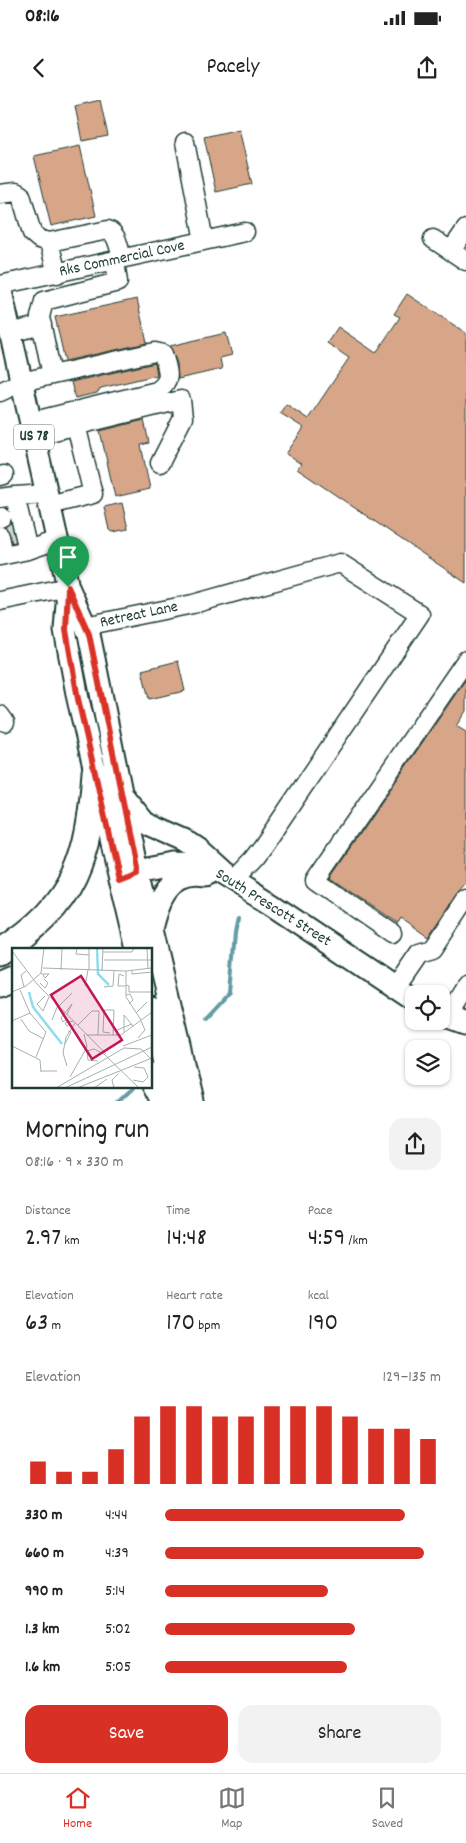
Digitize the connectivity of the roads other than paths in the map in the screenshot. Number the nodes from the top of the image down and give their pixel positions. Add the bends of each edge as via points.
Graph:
1 (185, 142) dead end
2 (0, 194) edge
3 (466, 229) edge
4 (244, 232) dead end
5 (433, 239) dead end
6 (204, 241) junction
7 (49, 242) junction
8 (451, 251) junction
9 (119, 260) junction
10 (466, 261) edge
11 (57, 274) junction
12 (0, 286) edge
13 (42, 326) junction
14 (10, 333) junction
15 (52, 375) junction
16 (22, 382) junction
17 (0, 392) edge
18 (76, 426) junction
19 (32, 429) junction
20 (160, 463) dead end
21 (48, 500) junction
22 (9, 520) edge
23 (57, 540) junction
24 (28, 550) junction
25 (2, 555) edge
26 (68, 587) junction
27 (0, 601) edge
28 (85, 626) junction
29 (466, 660) edge
30 (95, 772) junction
31 (121, 793) junction
32 (128, 874) junction
33 (233, 880) junction
34 (466, 899) edge
35 (151, 929) junction
36 (392, 933) dead end
37 (137, 948) edge
38 (0, 952) edge
39 (12, 979) edge
40 (0, 984) edge
41 (466, 986) edge
42 (395, 988) junction
43 (405, 994) edge
44 (152, 1012) edge
45 (451, 1017) edge
46 (152, 1078) edge
47 (164, 1100) edge
48 (173, 1100) edge
49 (192, 1100) edge

1 - 6 street
2 - 7 street via 16,192 21,195 32,233
3 - 8 street
4 - 6 street, Rks Commercial Cove
5 - 8 street
6 - 9 street, Rks Commercial Cove
7 - 9 street via 108,230 116,238
7 - 11 street
8 - 10 street
9 - 11 street, Rks Commercial Cove
9 - 13 street via 118,282 44,301 40,317
11 - 12 street, Rks Commercial Cove
12 - 14 main road, US 78
13 - 14 street
13 - 15 street
14 - 16 main road, US 78
15 - 16 street
15 - 19 street via 155,352 163,354 169,376 166,384 157,391
16 - 17 street
16 - 19 main road, US 78
18 - 19 street
18 - 20 street via 181,400 183,418
18 - 21 street via 93,494
19 - 21 main road, US 78
21 - 22 street
21 - 23 main road, US 78
22 - 24 street
22 - 25 street
23 - 24 street
23 - 26 main road, US 78
24 - 25 street
26 - 27 street
26 - 28 main road, US 78
26 - 30 main road, US 78 via 66,630
28 - 31 main road, US 78
28 - 33 street, Retreat Lane via 193,604 340,563 420,614 263,846
29 - 36 street via 315,880
30 - 32 main road, US 78
30 - 38 highway via 84,848 67,892 31,931
31 - 32 main road, US 78
31 - 33 main road via 145,823 186,841
32 - 33 main road, South Prescott Street via 189,864 216,870
32 - 35 main road, US 78
32 - 37 main road, US 78
33 - 35 main road via 195,873 180,877 163,894
33 - 42 main road, South Prescott Street
34 - 42 street via 433,949 419,953
35 - 49 main road, US 78
39 - 40 highway
41 - 45 street
42 - 43 main road, South Prescott Street
44 - 48 main road
46 - 47 highway

